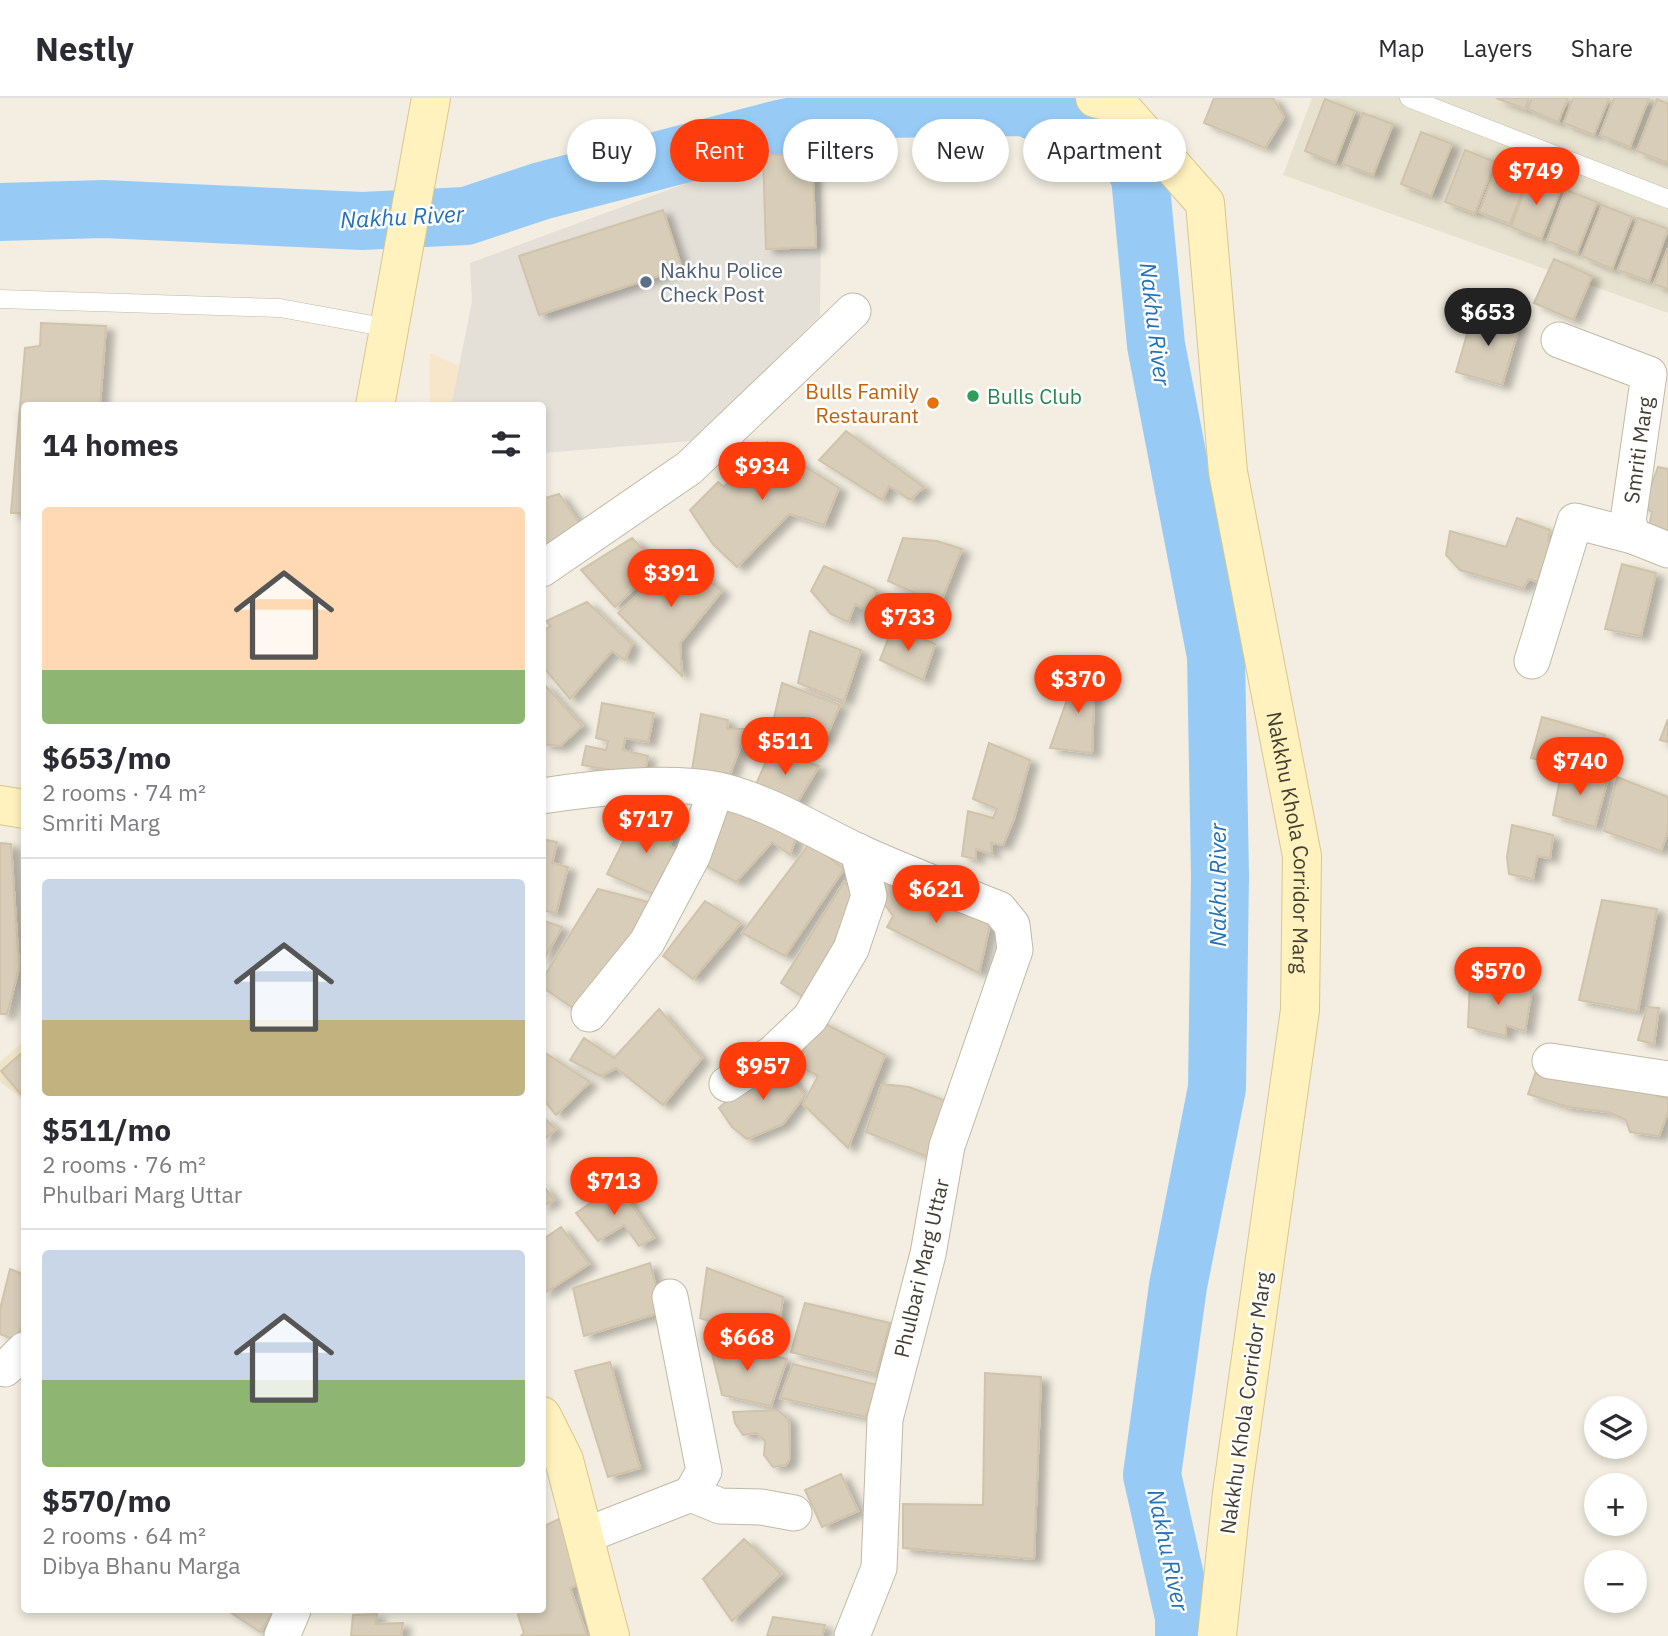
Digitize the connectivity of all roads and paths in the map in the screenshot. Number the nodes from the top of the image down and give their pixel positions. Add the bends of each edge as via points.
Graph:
1 (431, 98) edge
2 (1095, 98) edge
3 (1409, 98) edge
4 (1668, 199) edge
5 (0, 299) edge
6 (853, 311) dead end
7 (389, 328) junction
8 (1559, 340) dead end
9 (376, 402) edge
10 (1633, 536) junction
11 (1668, 550) edge
12 (546, 566) edge
13 (1532, 661) dead end
14 (716, 790) junction
15 (546, 796) edge
16 (0, 805) edge
17 (21, 808) edge
18 (858, 851) junction
19 (589, 1014) dead end
20 (1550, 1061) dead end
21 (1668, 1079) edge
22 (727, 1084) dead end
23 (670, 1297) dead end
24 (21, 1353) edge
25 (0, 1367) edge
26 (546, 1424) edge
27 (691, 1494) junction
28 (794, 1513) dead end
29 (584, 1536) junction
30 (292, 1613) edge
31 (282, 1636) edge
32 (610, 1636) edge
33 (852, 1636) edge
34 (1217, 1636) edge

1 - 7 street
2 - 34 street, Nakkhu Khola Corridor Marg via 1118,104 1205,203 1228,472 1302,856 1300,1010 1232,1493
3 - 4 lane
5 - 7 lane via 280,307
6 - 12 street via 689,468
7 - 9 street
8 - 10 street, Smriti Marg via 1648,374 1628,521
10 - 11 street, Smriti Marg
10 - 13 street, Smriti Marg via 1574,521
14 - 15 street via 621,788
14 - 18 street via 750,799
14 - 19 street via 693,855 647,943
16 - 17 street
18 - 22 street via 869,896 851,949 810,1018 772,1053
18 - 33 street, Phulbari Marg Uttar via 999,909 1012,925 1015,950 947,1146 928,1254 885,1419 879,1568
20 - 21 street
23 - 27 street via 704,1471
24 - 25 street via 5,1369
26 - 29 street via 564,1460
27 - 28 street via 720,1506
27 - 29 street
29 - 32 street
30 - 31 street

